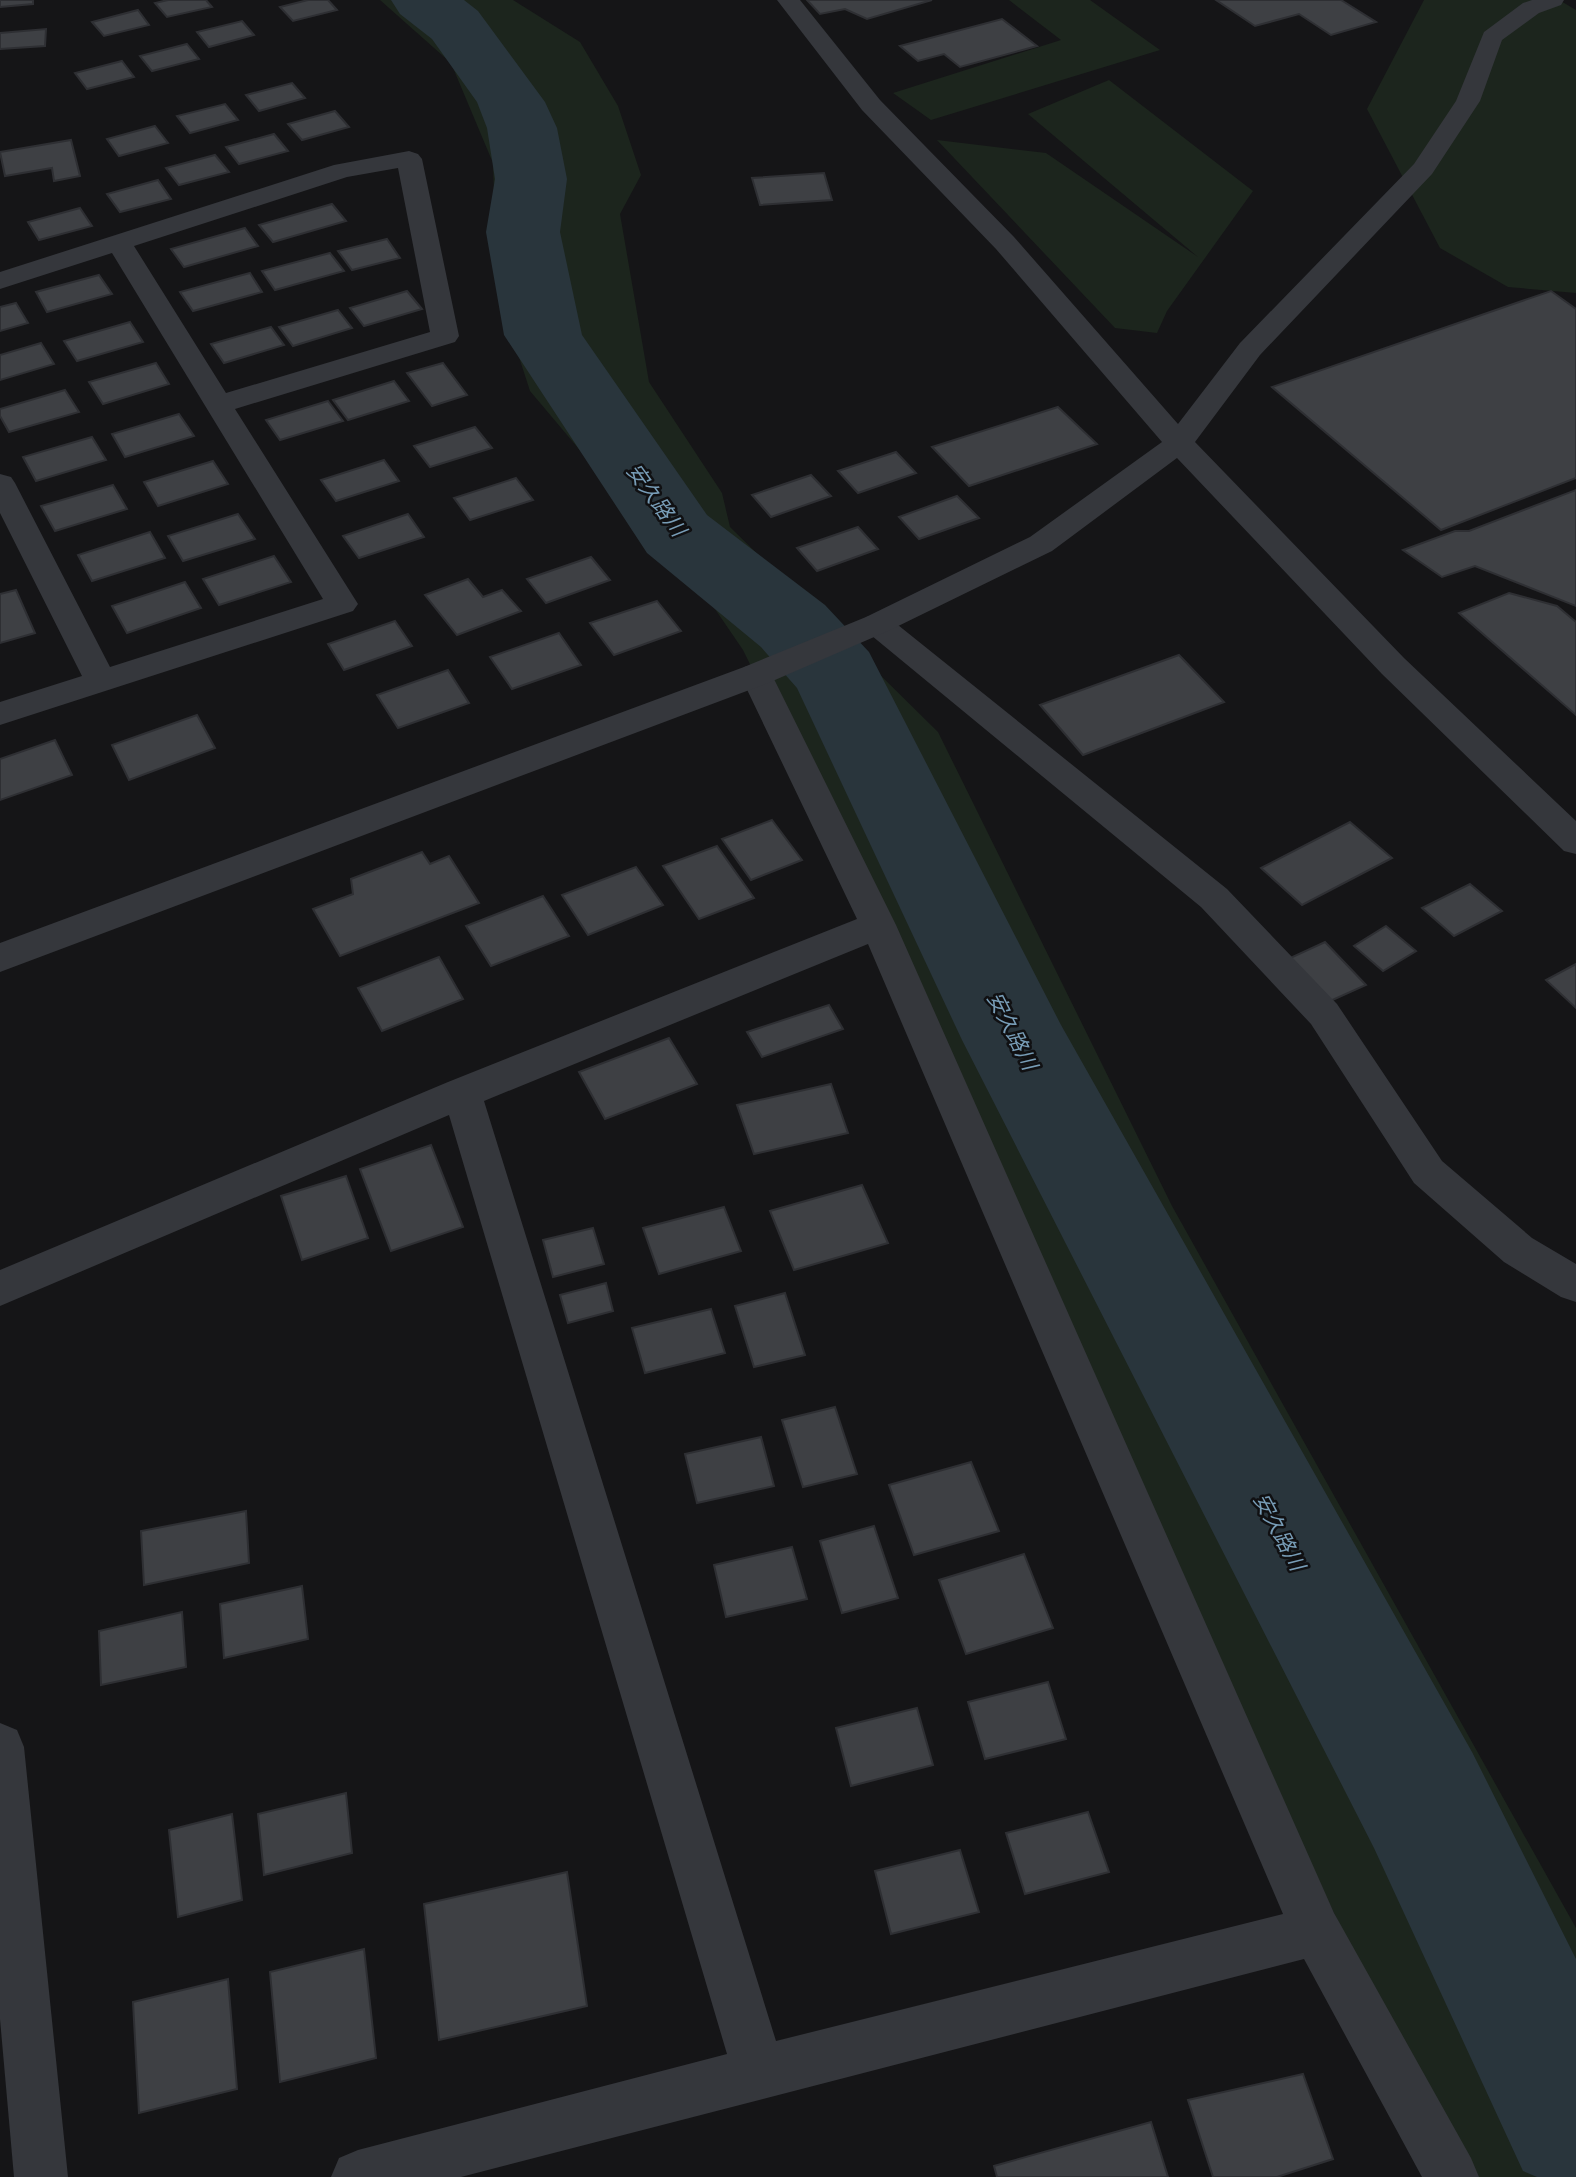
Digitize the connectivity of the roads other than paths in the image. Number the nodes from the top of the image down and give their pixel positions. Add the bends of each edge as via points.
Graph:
1 (788, 0) edge
2 (1553, 0) edge
3 (119, 244) junction
4 (0, 281) edge
5 (221, 404) junction
6 (1180, 443) junction
7 (0, 483) edge
8 (864, 629) junction
9 (768, 669) junction
10 (101, 682) junction
11 (0, 714) edge
12 (1576, 842) edge
13 (878, 925) junction
14 (0, 958) edge
15 (462, 1094) junction
16 (1576, 1285) edge
17 (0, 1288) edge
18 (0, 1747) edge
19 (1316, 1931) junction
20 (759, 2071) junction
21 (41, 2177) edge
22 (358, 2177) edge
23 (1452, 2177) edge

1 - 6 street via 871,105 1005,243
2 - 6 street via 1531,8 1492,37 1468,101 1423,169 1250,349
3 - 4 street
3 - 5 street
3 - 5 street via 343,170 409,159 445,336
5 - 10 street via 342,604
6 - 8 street via 1041,544
6 - 12 street via 1393,666
7 - 10 street
8 - 9 street
8 - 16 street via 1214,898 1324,1014 1427,1172 1518,1250
9 - 13 street
9 - 14 street
10 - 11 street
13 - 15 street
13 - 19 street
15 - 17 street
15 - 20 street
18 - 21 street
19 - 20 street
19 - 23 street
20 - 22 street

